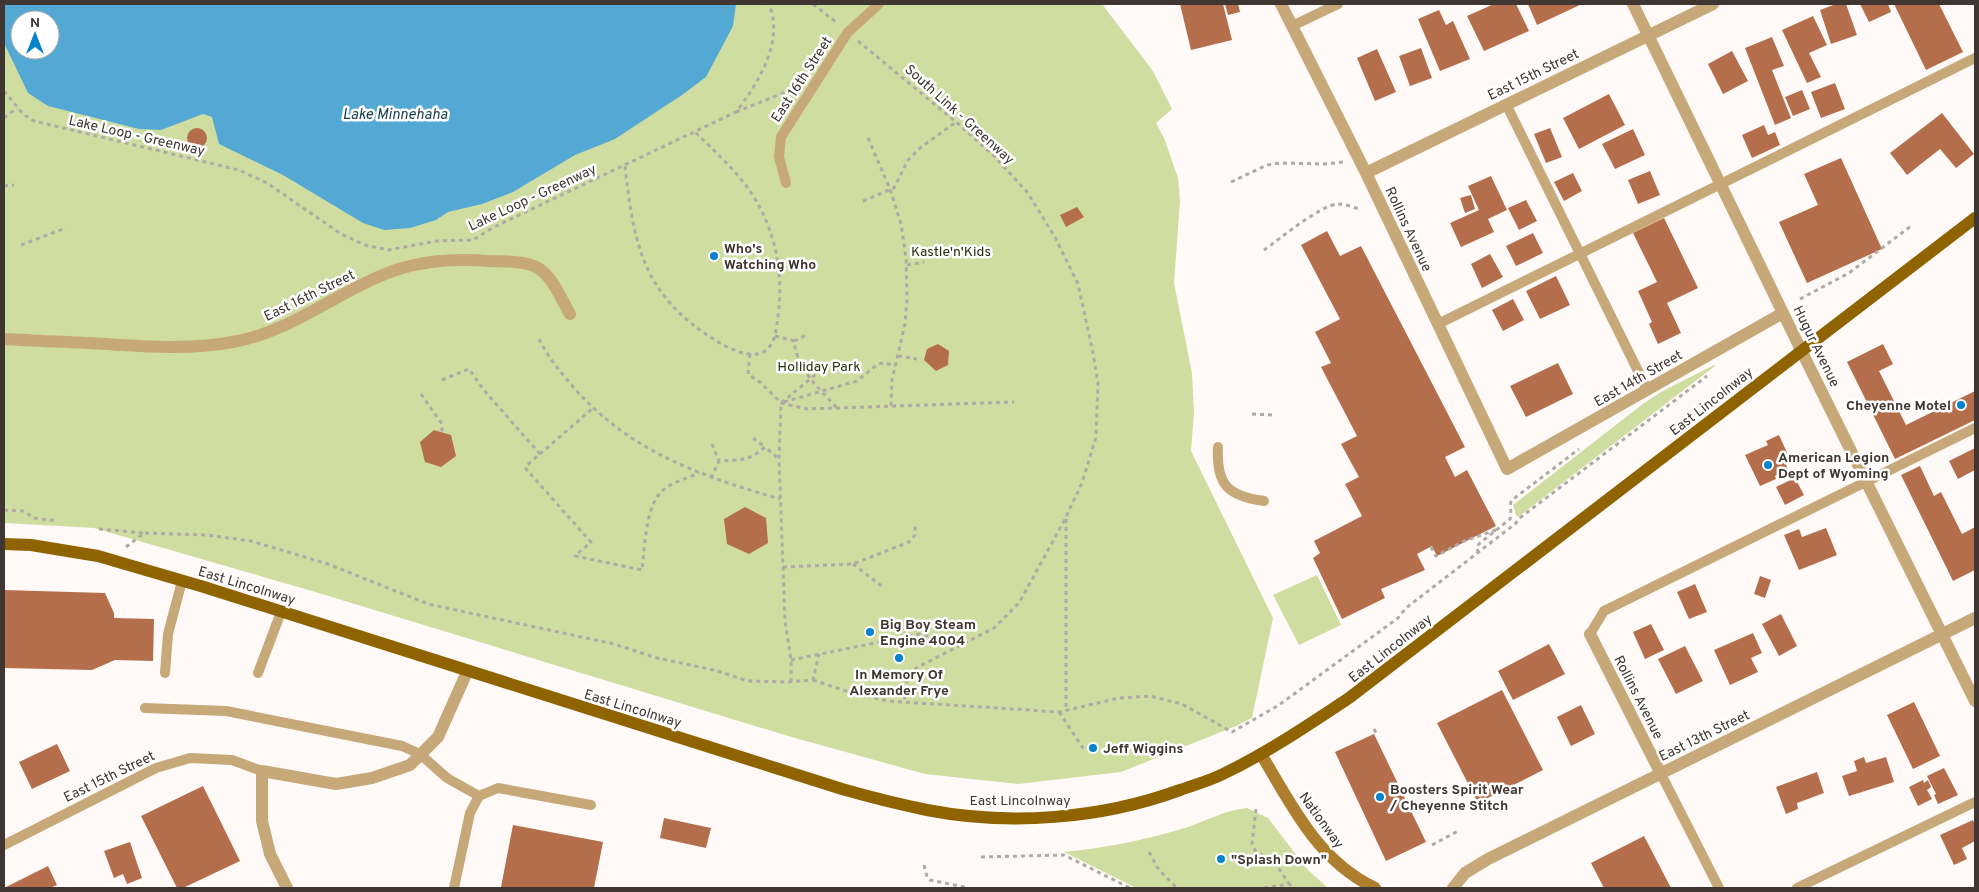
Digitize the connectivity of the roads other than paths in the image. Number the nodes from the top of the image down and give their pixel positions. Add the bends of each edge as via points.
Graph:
1 (879, 4) edge
2 (1281, 4) edge
3 (1338, 4) edge
4 (1633, 4) edge
5 (1713, 4) edge
6 (1292, 26) junction
7 (1648, 35) junction
8 (1975, 58) edge
9 (1506, 104) junction
10 (1366, 173) junction
11 (786, 183) dead end
12 (1721, 184) junction
13 (1975, 218) edge
14 (1581, 253) junction
15 (1783, 313) junction
16 (570, 314) dead end
17 (1438, 324) junction
18 (4, 339) edge
19 (1801, 350) junction
20 (1647, 390) junction
21 (1975, 428) edge
22 (1218, 447) dead end
23 (1507, 469) joint
24 (1866, 481) junction
25 (1264, 501) dead end
26 (4, 544) edge
27 (182, 581) junction
28 (281, 612) junction
29 (1975, 618) edge
30 (1590, 634) joint
31 (1942, 635) junction
32 (467, 672) junction
33 (165, 673) dead end
34 (258, 673) dead end
35 (1975, 701) edge
36 (145, 708) dead end
37 (420, 754) junction
38 (1261, 754) junction
39 (262, 771) junction
40 (1660, 774) junction
41 (480, 796) junction
42 (1975, 802) edge
43 (590, 805) dead end
44 (4, 845) edge
45 (285, 888) edge
46 (455, 888) edge
47 (1375, 888) edge
48 (1453, 888) edge
49 (1719, 888) edge
50 (1797, 888) edge

1 - 11 lane, East 16th Street via 848,32 781,137 779,157
2 - 6 street, Rollins Avenue
3 - 6 lane
4 - 7 street, Hugur Avenue
5 - 7 street, East 15th Street
6 - 10 street, Rollins Avenue
7 - 9 street, East 15th Street
7 - 12 street, Hugur Avenue
8 - 12 lane
9 - 10 street, East 15th Street
9 - 14 lane
10 - 17 street, Rollins Avenue
12 - 14 lane
12 - 15 street, Hugur Avenue
13 - 19 main road, East Lincolnway
14 - 17 lane
14 - 20 lane
15 - 19 street, Hugur Avenue
15 - 20 street, East 14th Street
16 - 18 street, East 16th Street via 549,277 537,267 513,262 459,259 424,262 385,274 293,322 238,341 154,348
17 - 23 street, Rollins Avenue
19 - 24 street, Hugur Avenue
19 - 38 main road, East Lincolnway via 1349,698
20 - 23 street, East 14th Street
21 - 24 lane
22 - 25 lane via 1217,464 1224,484 1241,496
24 - 30 lane via 1604,611
24 - 31 street, Hugur Avenue
26 - 27 main road, East Lincolnway via 72,551
27 - 28 main road, East Lincolnway
27 - 33 lane via 168,634
28 - 32 main road, East Lincolnway
28 - 34 lane
29 - 31 street, East 13th Street
30 - 40 street, Rollins Avenue
31 - 35 street, Hugur Avenue
31 - 40 street, East 13th Street
32 - 37 street via 438,737
32 - 38 main road, East Lincolnway via 842,789 928,810 973,816 1064,817 1112,810 1157,799 1221,776
36 - 37 lane via 226,712 402,746
37 - 39 street via 410,765 372,778 336,784
37 - 41 lane via 447,778
38 - 47 main road, Nationway via 1302,822 1324,851 1350,875
39 - 44 lane, East 15th Street via 232,760 190,758 156,768
39 - 45 street via 262,821 270,854
40 - 48 street, East 13th Street via 1475,866
40 - 49 lane
41 - 43 lane via 498,788
41 - 46 lane via 470,813
42 - 50 lane

